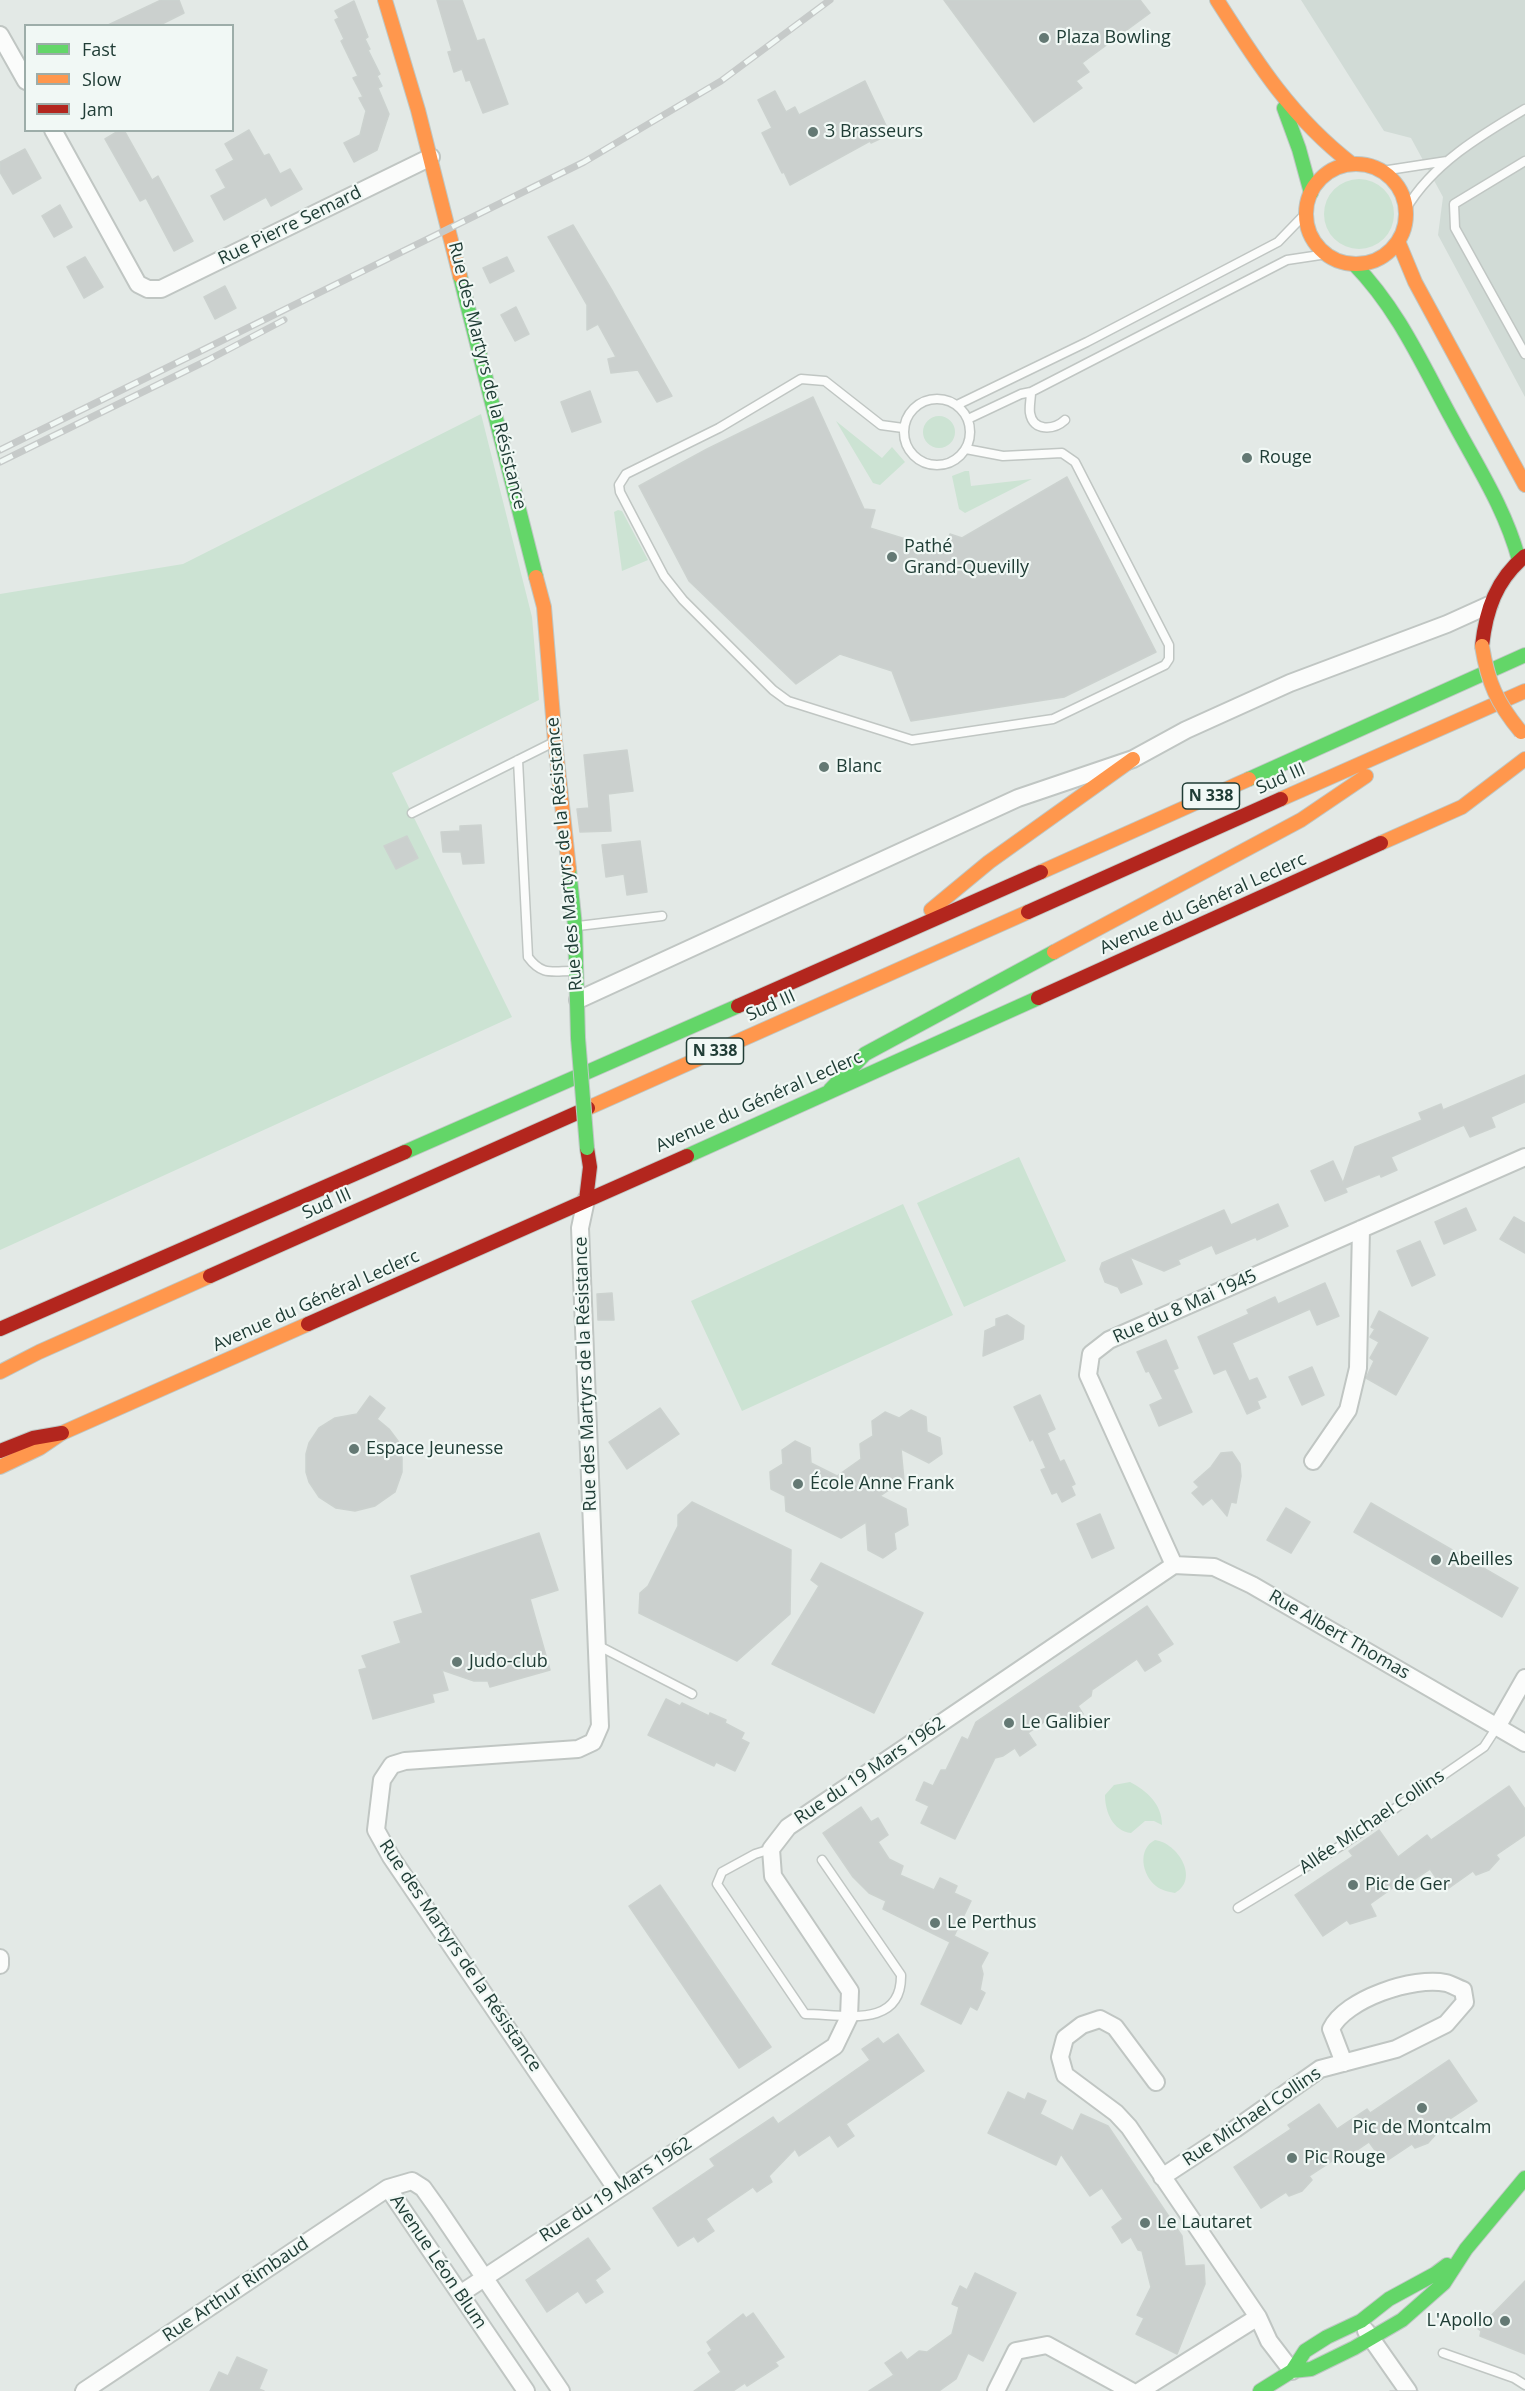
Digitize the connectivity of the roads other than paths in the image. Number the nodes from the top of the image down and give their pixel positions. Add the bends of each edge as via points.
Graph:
1 (386, 0) edge
2 (1217, 0) edge
3 (0, 35) edge
4 (24, 77) edge
5 (1278, 94) junction
6 (1525, 109) edge
7 (54, 132) edge
8 (430, 157) junction
9 (1447, 160) junction
10 (1525, 161) edge
11 (1352, 165) junction
12 (1382, 171) junction
13 (1311, 193) junction
14 (1406, 209) junction
15 (1307, 212) junction
16 (1398, 241) junction
17 (1327, 254) junction
18 (1354, 264) junction
19 (1525, 354) edge
20 (1031, 392) junction
21 (957, 405) junction
22 (968, 419) junction
23 (1065, 420) dead end
24 (903, 428) junction
25 (966, 449) junction
26 (1525, 485) edge
27 (1522, 558) edge
28 (1489, 605) junction
29 (1525, 655) edge
30 (1525, 691) edge
31 (1431, 732) junction
32 (1523, 734) edge
33 (555, 741) junction
34 (1133, 759) junction
35 (1525, 759) edge
36 (518, 760) junction
37 (412, 813) dead end
38 (662, 916) dead end
39 (575, 926) junction
40 (898, 936) junction
41 (577, 971) junction
42 (578, 1000) junction
43 (830, 1090) junction
44 (1525, 1157) edge
45 (586, 1200) junction
46 (1361, 1229) junction
47 (0, 1329) edge
48 (0, 1372) edge
49 (62, 1433) junction
50 (0, 1451) edge
51 (1313, 1461) dead end
52 (0, 1467) edge
53 (1174, 1565) junction
54 (596, 1645) junction
55 (1525, 1678) edge
56 (692, 1694) dead end
57 (1497, 1727) junction
58 (1525, 1743) edge
59 (771, 1850) junction
60 (822, 1860) dead end
61 (1238, 1908) dead end
62 (0, 1959) edge
63 (0, 1965) edge
64 (849, 2017) junction
65 (1344, 2063) junction
66 (1156, 2082) dead end
67 (1162, 2176) junction
68 (1525, 2178) edge
69 (388, 2188) junction
70 (617, 2190) junction
71 (1466, 2249) junction
72 (484, 2277) junction
73 (460, 2294) junction
74 (1258, 2317) junction
75 (1361, 2321) junction
76 (1369, 2338) junction
77 (1443, 2353) dead end
78 (1292, 2371) junction
79 (1525, 2385) edge
80 (84, 2391) edge
81 (526, 2391) edge
82 (561, 2391) edge
83 (996, 2391) edge
84 (1131, 2391) edge
85 (1140, 2391) edge
86 (1260, 2391) edge
87 (1408, 2391) edge

1 - 8 main road, Rue des Martyrs de la Résistance
2 - 5 main road
3 - 4 street
5 - 11 main road via 1308,128
5 - 13 main road
6 - 9 lane
7 - 8 street, Rue Pierre Semard via 138,284 148,289 161,289
8 - 33 main road, Rue des Martyrs de la Résistance via 544,607
9 - 12 lane
9 - 14 lane via 1427,179
10 - 19 lane via 1454,204 1455,228
11 - 12 main road
11 - 13 main road via 1328,173
12 - 14 main road via 1398,187
13 - 15 main road
14 - 16 main road
15 - 17 main road via 1310,231
15 - 21 lane via 1278,242
16 - 18 main road via 1384,255
16 - 26 main road via 1415,282
17 - 18 main road
17 - 20 lane via 1287,260
18 - 27 main road via 1369,277 1401,324 1509,523
20 - 22 lane
20 - 23 lane via 1030,414 1036,424 1054,427
21 - 22 lane
21 - 24 lane via 939,398 919,403
22 - 25 lane via 971,429
24 - 25 lane via 909,450 926,464 949,463
24 - 25 lane via 881,425 825,381 801,379 719,428 626,474 619,485 664,576 683,600 788,701 912,740 1053,719 1165,665 1171,652 1169,645 1075,462 1062,453 1003,456
27 - 28 main road via 1502,579
28 - 32 main road, bridge via 1482,646 1487,678 1500,707
28 - 34 street via 1290,683 1186,730
29 - 40 main road, Sud III / N 338
30 - 31 main road, Sud III / N 338
31 - 43 main road via 1301,820 865,1054
31 - 48 main road, Sud III / N 338
33 - 36 lane
33 - 39 main road, Rue des Martyrs de la Résistance
34 - 40 main road via 989,862
34 - 42 street via 1018,798
35 - 43 main road, Avenue du Général Leclerc via 1462,807
36 - 37 lane
36 - 41 lane via 528,957 544,971
38 - 39 lane
39 - 41 main road, Rue des Martyrs de la Résistance
40 - 47 main road, Sud III / N 338
41 - 42 main road, Rue des Martyrs de la Résistance
42 - 45 main road, Rue des Martyrs de la Résistance, bridge via 590,1167
43 - 45 main road, Avenue du Général Leclerc
44 - 46 street, Rue du 8 Mai 1945
45 - 49 main road, Avenue du Général Leclerc
45 - 54 street, Rue des Martyrs de la Résistance via 580,1228
46 - 51 street via 1358,1368 1348,1410
46 - 53 street, Rue du 8 Mai 1945 via 1109,1340 1090,1354 1088,1376
49 - 50 main road via 33,1438
49 - 52 main road, Avenue du Général Leclerc
53 - 57 street, Rue Albert Thomas via 1214,1567 1252,1585
53 - 59 street, Rue du 19 Mars 1962 via 788,1827
54 - 56 lane
54 - 70 street, Rue des Martyrs de la Résistance via 600,1726 593,1742 578,1749 392,1765 382,1780 376,1830
55 - 57 street
57 - 58 street, Rue Albert Thomas
57 - 61 lane, Allée Michael Collins via 1484,1747 1342,1845
59 - 64 street, Rue du 19 Mars 1962 via 773,1876 850,1991
59 - 64 lane via 722,1872 717,1884 806,2014
60 - 64 lane via 901,1975 901,1988 894,2002 873,2016
62 - 63 street
64 - 70 street, Rue du 19 Mars 1962 via 835,2046
65 - 65 street, Rue Michael Collins via 1396,2049 1446,2024 1465,2002 1463,1990 1444,1983 1407,1984 1355,2004 1336,2018 1331,2029
65 - 67 street, Rue Michael Collins via 1320,2069
66 - 67 street, Rue Michael Collins via 1115,2027 1100,2019 1082,2025 1065,2038 1060,2057 1065,2075 1116,2112
67 - 74 street, Rue Michael Collins
68 - 71 main road
69 - 72 street, Avenue Léon Blum via 412,2181 423,2188
69 - 73 street, Avenue Léon Blum
69 - 80 street, Rue Arthur Rimbaud
70 - 72 street, Rue du 19 Mars 1962
71 - 75 main road via 1435,2274 1389,2299
71 - 76 main road via 1444,2283 1402,2320
72 - 73 street, Rue du 19 Mars 1962
72 - 82 street, Avenue Léon Blum
73 - 81 street, Avenue Léon Blum
74 - 78 street, Rue Michael Collins via 1269,2341
74 - 85 street
75 - 76 street
75 - 78 main road via 1305,2351
76 - 78 main road via 1311,2368
76 - 87 street
77 - 79 lane
78 - 86 main road
83 - 84 street via 1016,2351 1047,2344

